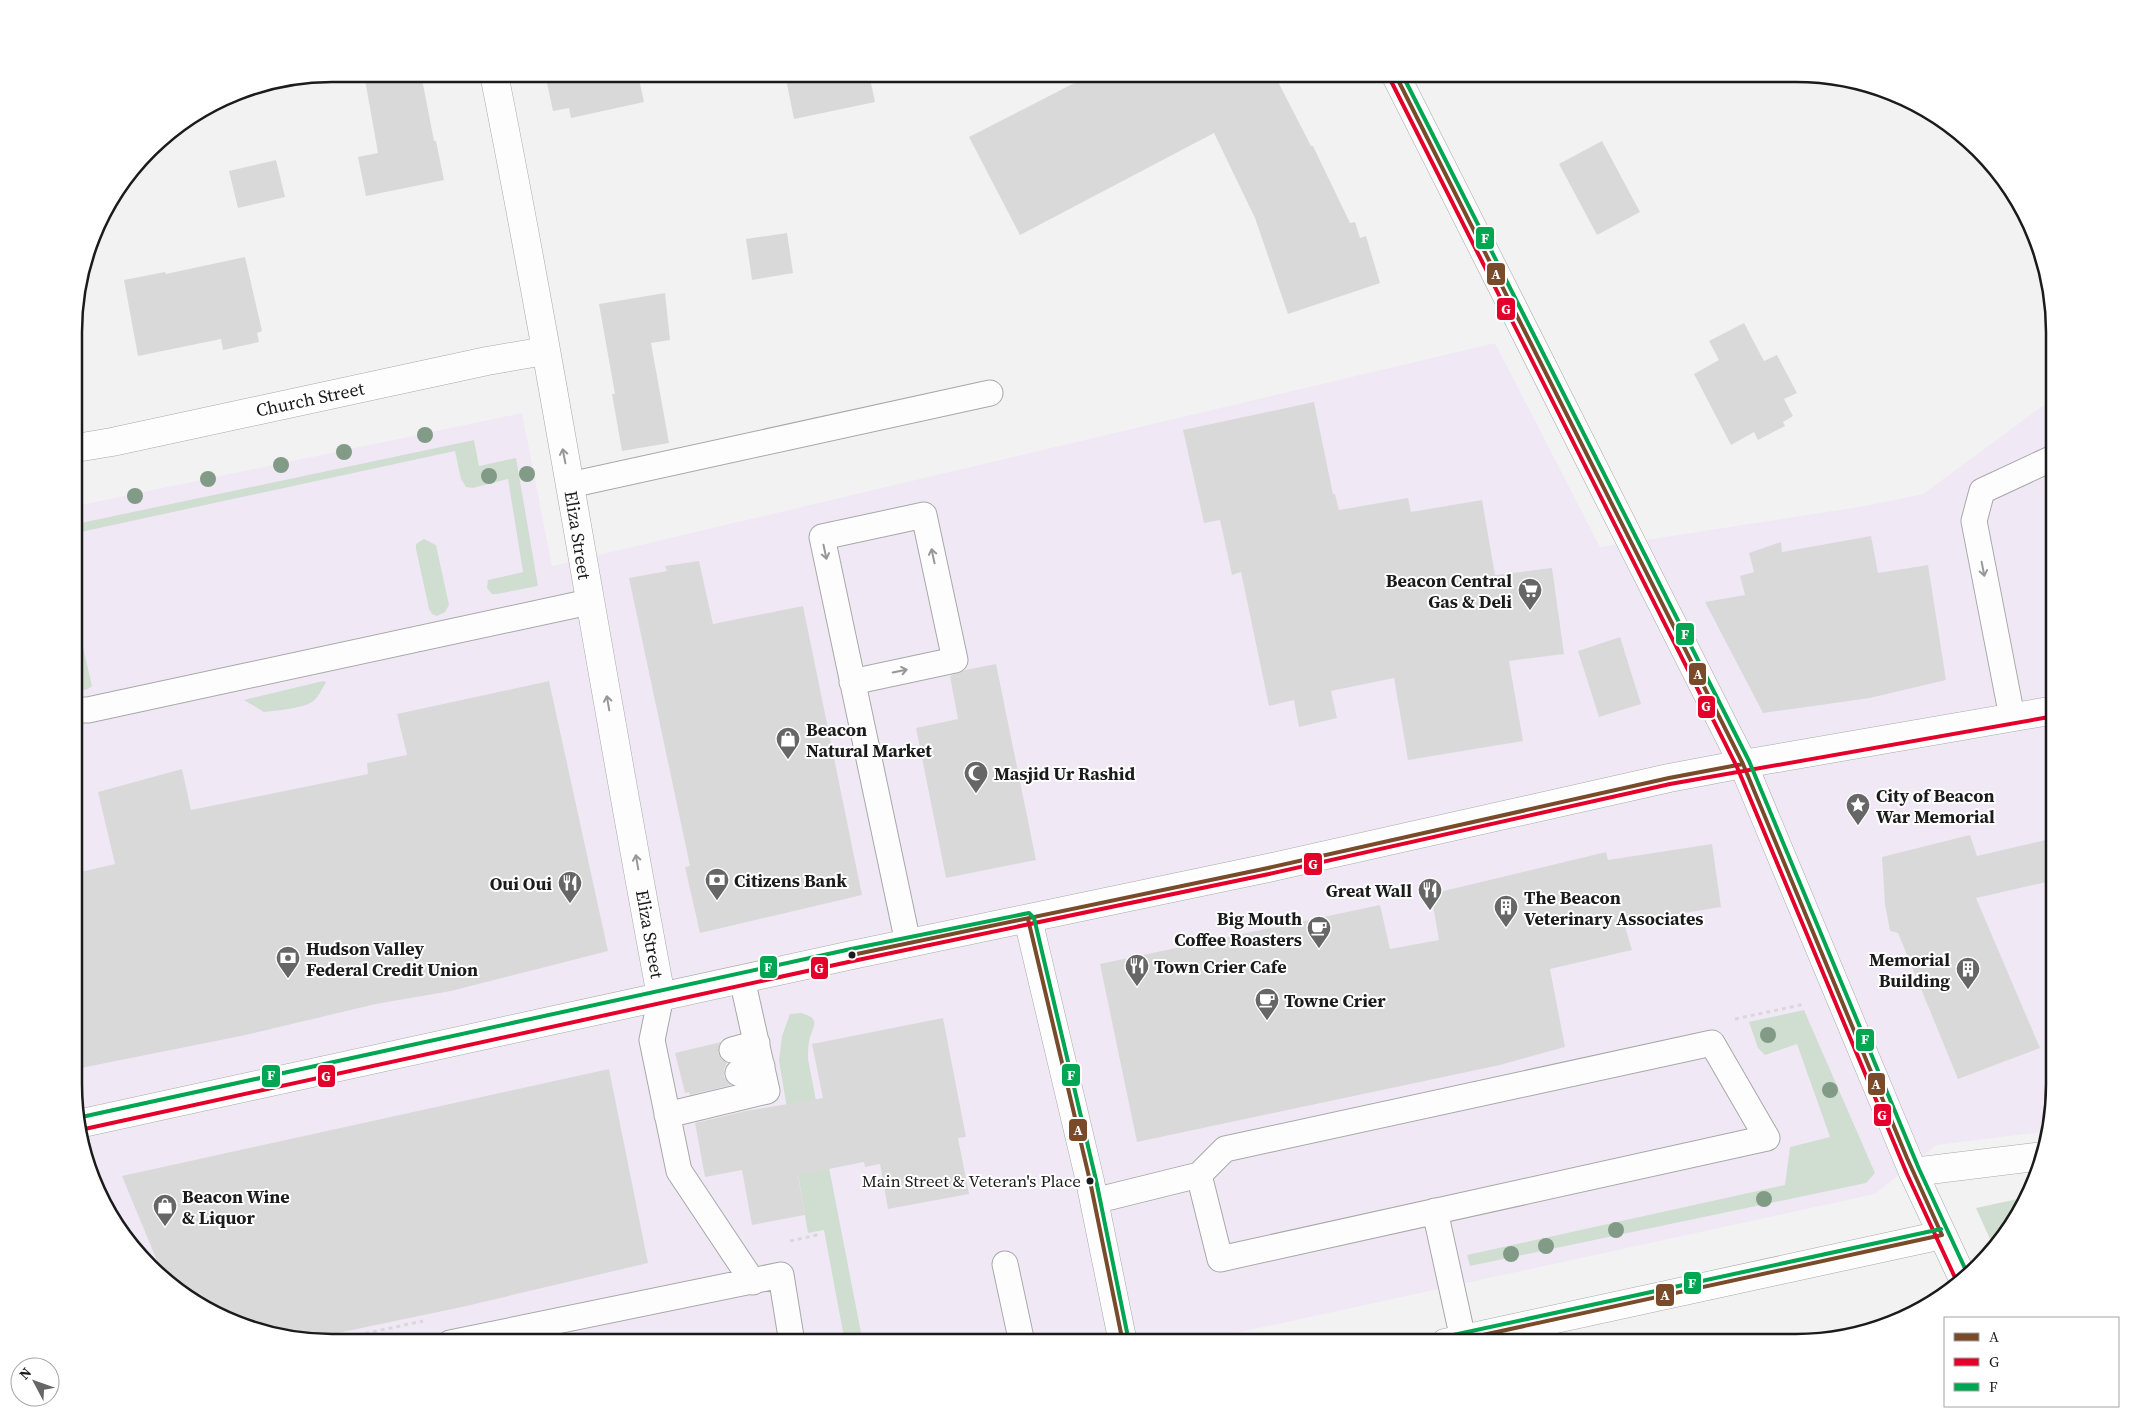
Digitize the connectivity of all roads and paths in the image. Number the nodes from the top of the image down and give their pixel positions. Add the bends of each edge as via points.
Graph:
1 (496, 82) edge
2 (1398, 82) edge
3 (545, 351) junction
4 (990, 392) dead end
5 (82, 447) edge
6 (2046, 461) edge
7 (570, 485) junction
8 (589, 602) junction
9 (852, 682) junction
10 (82, 709) edge
11 (2046, 711) edge
12 (2012, 717) junction
13 (1743, 764) junction
14 (1028, 919) junction
15 (908, 943) junction
16 (742, 979) junction
17 (661, 996) junction
18 (760, 1055) junction
19 (735, 1061) dead end
20 (667, 1115) junction
21 (86, 1122) edge
22 (2035, 1157) edge
23 (1914, 1172) junction
24 (1199, 1175) junction
25 (1094, 1201) junction
26 (1435, 1211) junction
27 (1942, 1235) junction
28 (1005, 1264) dead end
29 (1960, 1273) edge
30 (754, 1282) junction
31 (495, 1334) edge
32 (791, 1334) edge
33 (1020, 1334) edge
34 (1121, 1334) edge
35 (1453, 1334) edge
36 (1486, 1334) edge

1 - 3 street, Eliza Street
2 - 13 street
3 - 5 street, Church Street
7 -> 3 street, Eliza Street
4 - 7 lane
6 -> 12 lane via 1982,491 1974,521
7 - 8 street, Eliza Street
8 - 10 lane
17 -> 8 street, Eliza Street
9 -> 9 lane via 955,660 924,515 822,537
9 - 15 lane
11 - 12 street
12 - 13 street
13 - 14 street
13 - 23 street
14 - 15 street
14 - 25 street
15 - 16 street
16 - 17 street
16 - 18 lane
17 - 20 lane via 652,1040 670,1076
17 - 21 street
18 - 19 lane
18 - 20 lane via 768,1091
20 - 30 lane via 679,1171
22 - 23 street
23 - 27 street
24 - 25 lane
24 - 26 lane via 1220,1258
24 - 26 lane via 1225,1149 1712,1043 1767,1138
25 - 34 street
26 - 35 lane
27 - 29 street
27 - 36 street
28 - 33 lane
30 - 31 lane
30 - 32 lane via 781,1275

